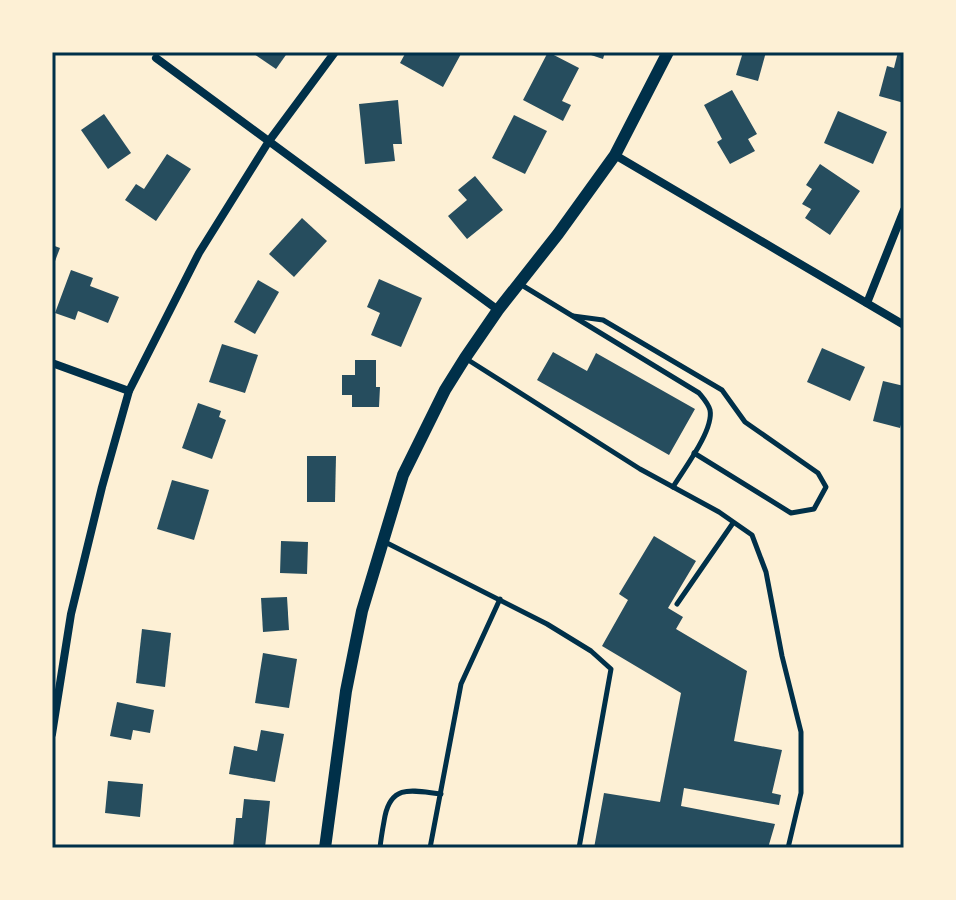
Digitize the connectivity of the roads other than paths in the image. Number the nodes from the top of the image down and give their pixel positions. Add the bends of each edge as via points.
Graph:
1 (335, 52) edge
2 (668, 52) edge
3 (156, 58) dead end
4 (269, 141) junction
5 (615, 155) junction
6 (904, 210) edge
7 (519, 283) junction
8 (867, 303) junction
9 (498, 310) junction
10 (573, 316) junction
11 (904, 325) edge
12 (465, 358) junction
13 (52, 363) edge
14 (129, 391) junction
15 (694, 453) junction
16 (673, 487) junction
17 (734, 522) junction
18 (382, 541) junction
19 (500, 599) junction
20 (677, 604) dead end
21 (52, 734) edge
22 (441, 794) junction
23 (325, 848) edge
24 (380, 848) edge
25 (430, 848) edge
26 (579, 848) edge
27 (788, 848) edge

1 - 4 street
2 - 5 street
3 - 4 street
4 - 9 street
4 - 14 street via 199,253
5 - 7 street
5 - 8 street
6 - 8 street
7 - 9 street
7 - 10 lane
8 - 11 street
9 - 12 street
10 - 15 lane via 699,393 709,407 710,422
10 - 15 lane via 603,320 722,390 745,422 818,473 826,487 814,509 791,513
12 - 16 lane
12 - 18 street via 403,475
13 - 14 street
14 - 21 street via 71,614
15 - 16 lane
16 - 17 lane
17 - 20 lane
17 - 27 lane via 752,535 766,572 801,732 801,793
18 - 19 lane
18 - 23 street via 346,691
19 - 22 lane via 461,684
19 - 26 lane via 591,651 611,669
22 - 24 lane via 405,791 391,799
22 - 25 lane

